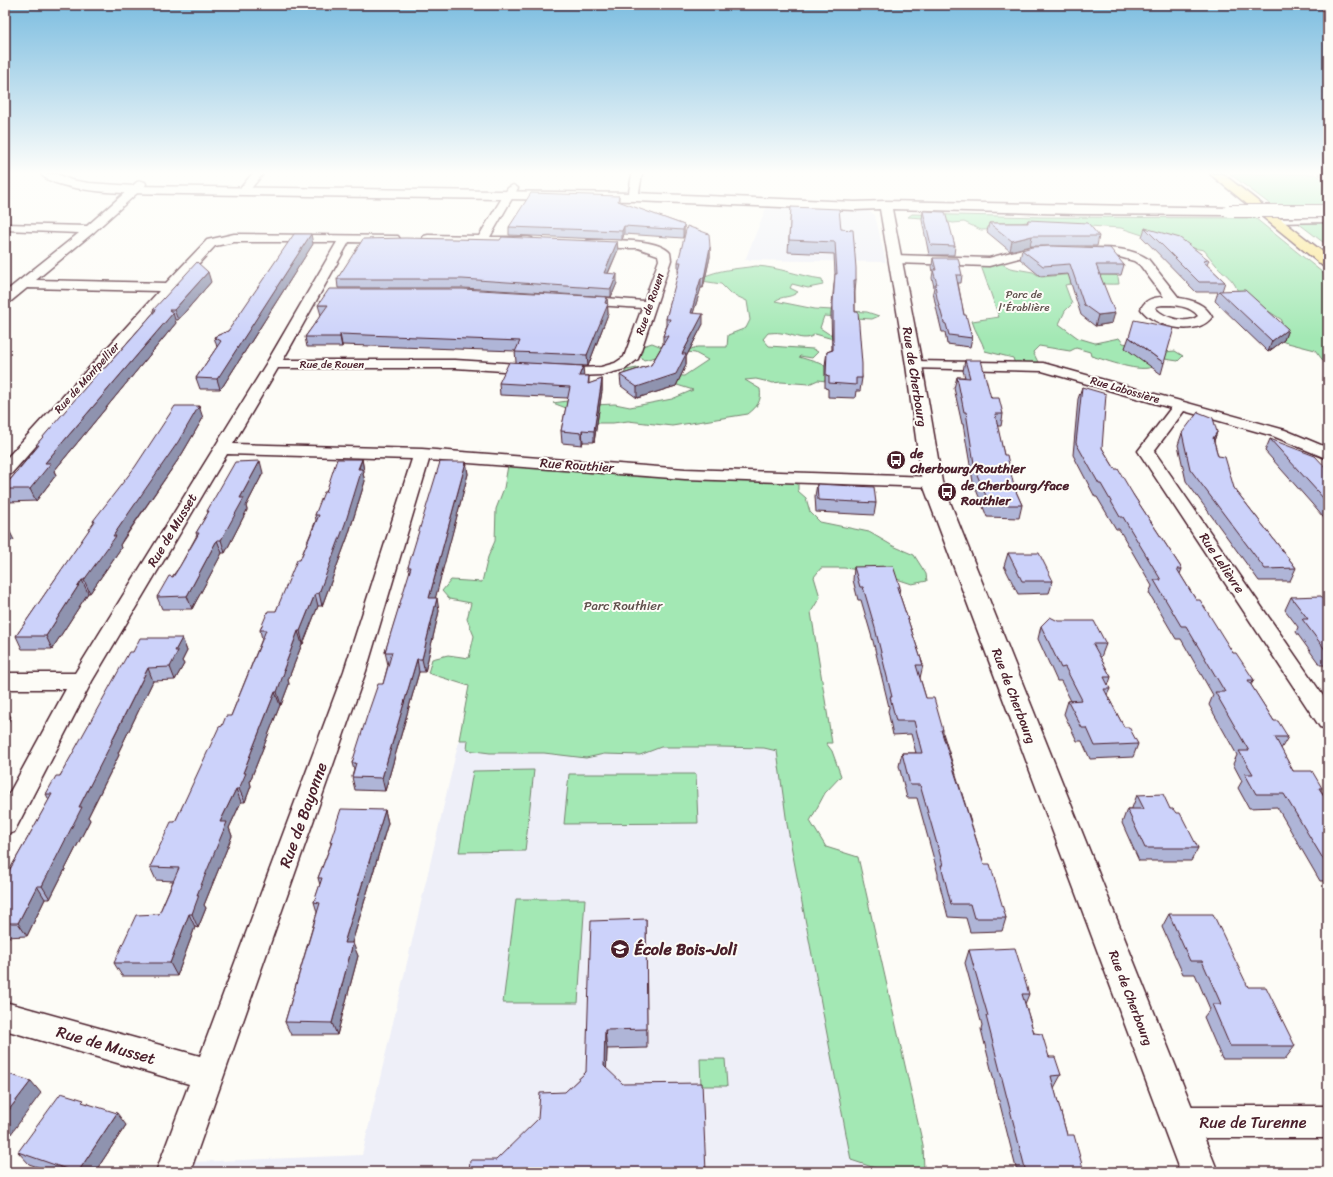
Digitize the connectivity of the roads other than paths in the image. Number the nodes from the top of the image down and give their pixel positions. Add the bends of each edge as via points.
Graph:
1 (60, 229) edge
2 (489, 229) edge
3 (889, 229) edge
4 (1285, 229) edge
5 (90, 230) joint
6 (345, 239) junction
7 (483, 239) junction
8 (540, 241) edge
9 (578, 243) edge
10 (1056, 250) edge
11 (1072, 251) edge
12 (894, 259) junction
13 (1328, 263) edge
14 (24, 284) junction
15 (169, 287) junction
16 (5, 299) edge
17 (565, 299) edge
18 (1174, 301) dead end
19 (650, 305) junction
20 (273, 364) junction
21 (914, 365) junction
22 (1180, 406) junction
23 (222, 449) junction
24 (422, 454) junction
25 (1328, 454) edge
26 (5, 470) edge
27 (932, 482) junction
28 (5, 681) edge
29 (81, 681) junction
30 (1328, 721) edge
31 (5, 825) edge
32 (5, 1016) edge
33 (208, 1074) junction
34 (1179, 1122) junction
35 (1328, 1122) edge
36 (173, 1172) edge
37 (1199, 1172) edge

1 - 5 street
2 - 7 street
3 - 12 street, Rue de Cherbourg
4 - 13 highway
5 - 14 street
6 - 7 street
6 - 15 street, Rue de Montpellier via 226,239 211,243
6 - 20 street, Rue de Musset via 323,293
7 - 8 street
9 - 19 street, Rue de Rouen via 647,246 664,253 665,260
10 - 12 street via 1030,251 989,262
11 - 18 street via 1118,253 1139,258
12 - 21 street, Rue de Cherbourg
14 - 15 street
14 - 16 street
15 - 26 street, Rue de Montpellier
17 - 19 street
19 - 20 street, Rue de Rouen via 631,359 620,366 602,371 579,372 455,364
20 - 23 street, Rue de Musset
21 - 22 street, Rue Labossière via 1043,367
21 - 27 street, Rue de Cherbourg
22 - 25 street, Rue Labossière via 1279,434
22 - 30 street, Rue Lelièvre via 1146,451
23 - 24 street, Rue Routhier
23 - 29 street, Rue de Musset
24 - 27 street, Rue Routhier via 685,474
24 - 33 street, Rue de Bayonne via 355,671
27 - 34 street, Rue de Cherbourg
28 - 29 street
29 - 31 street, Rue de Musset
32 - 33 street, Rue de Musset
33 - 36 street, Rue de Bayonne
34 - 35 street, Rue de Turenne
34 - 37 street, Rue de Cherbourg

